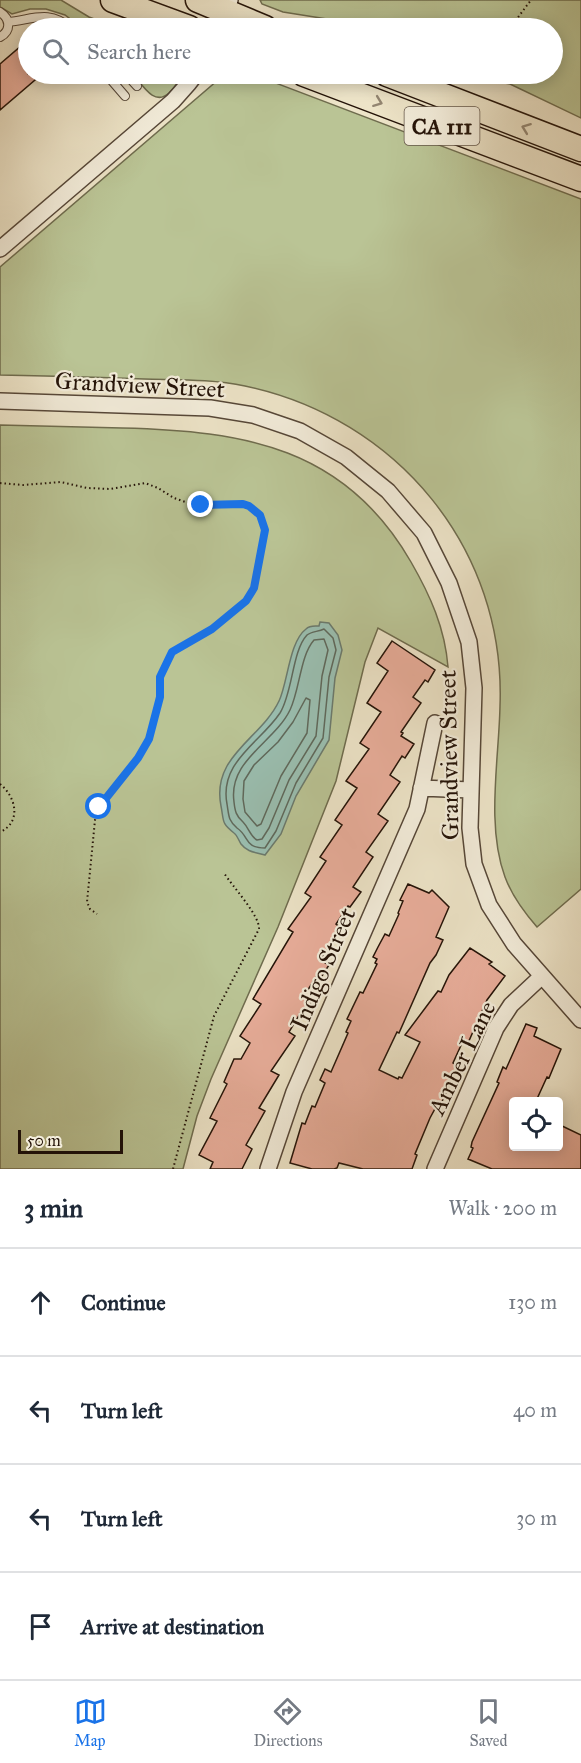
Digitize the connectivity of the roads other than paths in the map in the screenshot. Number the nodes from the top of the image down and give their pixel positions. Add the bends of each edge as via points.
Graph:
1 (113, 0) edge
2 (198, 0) edge
3 (0, 12) edge
4 (224, 13) edge
5 (26, 18) edge
6 (52, 18) edge
7 (162, 18) edge
8 (18, 20) edge
9 (8, 22) junction
10 (0, 38) edge
11 (115, 84) edge
12 (189, 84) edge
13 (330, 84) edge
14 (413, 84) edge
15 (125, 96) dead end
16 (581, 149) edge
17 (581, 179) edge
18 (0, 249) edge
19 (0, 401) edge
20 (435, 723) dead end
21 (421, 788) junction
22 (471, 790) junction
23 (542, 976) junction
24 (581, 1020) edge
25 (268, 1169) edge
26 (435, 1169) edge

1 - 7 main road
2 - 4 main road
3 - 9 lane
5 - 6 lane
8 - 9 lane
9 - 10 lane
11 - 15 lane
12 - 18 street
13 -> 17 main road, CA 111
16 -> 14 main road, CA 111
19 - 22 street, Grandview Street via 210,408 253,415 300,431 346,457 388,491 424,533 449,583 469,642 474,688
20 - 21 street, Indigo Street
21 - 22 street
21 - 25 street, Indigo Street via 417,809 294,1092
22 - 23 street, Grandview Street via 474,864 489,905 514,944
23 - 24 street, Grandview Street
23 - 26 street, Amber Lane via 511,1005 496,1028

